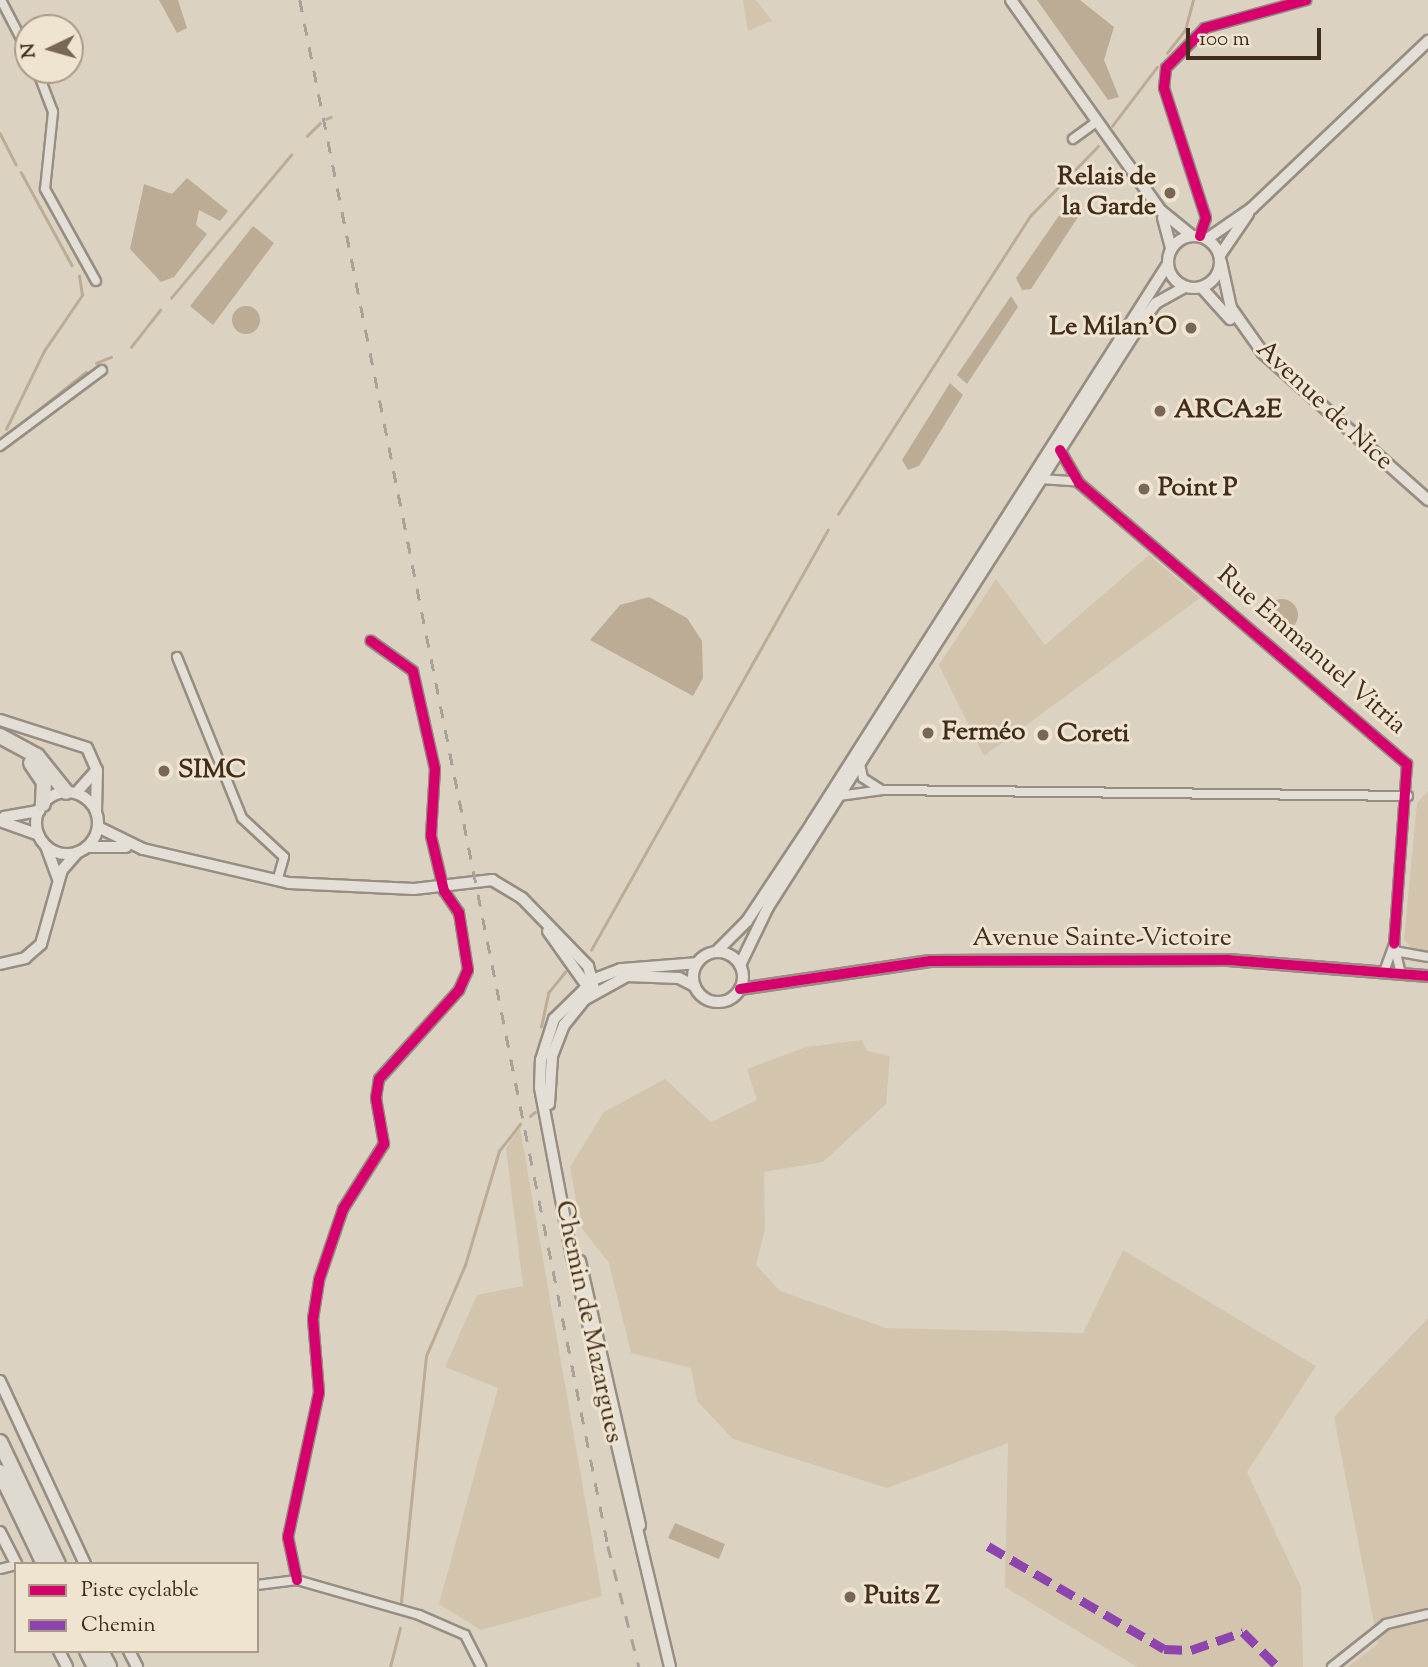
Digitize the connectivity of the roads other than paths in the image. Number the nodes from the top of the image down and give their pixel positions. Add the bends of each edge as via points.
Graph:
1 (1, 0) edge
2 (1011, 0) edge
3 (1306, 0) edge
4 (14, 25) edge
5 (1428, 41) edge
6 (42, 84) edge
7 (1096, 122) junction
8 (1073, 139) dead end
9 (1252, 208) junction
10 (1160, 211) junction
11 (1199, 237) junction
12 (1171, 248) junction
13 (1220, 258) junction
14 (1168, 264) junction
15 (96, 281) dead end
16 (1185, 287) junction
17 (1202, 288) junction
18 (103, 370) dead end
19 (0, 446) edge
20 (1060, 450) junction
21 (1040, 479) junction
22 (1079, 484) junction
23 (1428, 500) edge
24 (1428, 508) edge
25 (372, 641) dead end
26 (177, 657) dead end
27 (0, 720) edge
28 (0, 736) edge
29 (0, 745) edge
30 (860, 764) junction
31 (97, 770) junction
32 (883, 790) junction
33 (71, 792) junction
34 (839, 796) junction
35 (1408, 796) junction
36 (41, 807) junction
37 (96, 811) junction
38 (0, 819) edge
39 (98, 827) junction
40 (42, 839) junction
41 (83, 849) junction
42 (143, 849) junction
43 (277, 881) junction
44 (58, 882) junction
45 (443, 887) junction
46 (534, 910) junction
47 (1394, 949) junction
48 (716, 952) junction
49 (1428, 957) edge
50 (697, 963) junction
51 (0, 964) edge
52 (1385, 969) junction
53 (741, 971) junction
54 (1400, 971) junction
55 (1428, 976) edge
56 (595, 979) junction
57 (777, 982) junction
58 (584, 986) junction
59 (695, 986) junction
60 (740, 989) junction
61 (595, 992) junction
62 (550, 1135) junction
63 (0, 1381) edge
64 (0, 1442) edge
65 (0, 1472) edge
66 (0, 1532) edge
67 (15, 1562) edge
68 (43, 1562) edge
69 (57, 1562) edge
70 (84, 1562) edge
71 (297, 1580) junction
72 (259, 1585) edge
73 (1428, 1614) edge
74 (669, 1663) edge
75 (481, 1667) edge
76 (1332, 1667) edge

1 - 4 street
2 - 7 main road
3 - 11 street via 1194,33 1166,68 1164,88 1206,218
5 - 9 main road
6 - 15 street via 53,112 45,189
7 - 8 street
7 - 10 main road
9 - 11 main road
9 - 13 main road
10 - 11 main road
10 - 12 main road
11 - 12 main road
11 - 13 main road
12 - 14 main road
13 - 17 main road
13 - 23 main road, Avenue de Nice via 1231,308 1263,353
14 - 16 main road
14 - 48 main road via 812,823 747,921
16 - 17 main road
16 - 20 main road via 1156,303
17 - 24 main road, Avenue de Nice via 1306,405
18 - 19 street
20 - 21 main road
20 - 22 street
21 - 22 street via 1062,477
21 - 30 main road
22 - 35 street, Rue Emmanuel Vitria via 1406,764
25 - 45 street via 413,671 434,758 431,832
26 - 43 street via 243,818 284,857
27 - 31 main road via 81,742
28 - 33 highway via 37,757
29 - 36 highway via 41,774
30 - 32 street via 866,781
30 - 34 main road
31 - 33 main road
31 - 37 main road
32 - 34 street
32 - 35 street
33 - 36 main road
33 - 37 main road
34 - 53 main road via 768,907
35 - 47 street, Rue Emmanuel Vitria
36 - 38 main road
36 - 40 main road
37 - 39 main road
38 - 40 main road
39 - 41 main road
39 - 42 main road
40 - 41 main road via 58,853
40 - 44 main road
41 - 42 main road
41 - 44 main road
42 - 43 main road
43 - 45 main road
44 - 51 main road via 41,944 25,958
45 - 46 main road via 492,880
45 - 71 street via 459,913 466,976 379,1079 376,1098 384,1144 343,1209 315,1295 319,1392 288,1537
46 - 56 main road
46 - 58 main road
47 - 49 street
47 - 52 street
47 - 54 street
48 - 50 main road
48 - 53 main road
50 - 56 main road via 621,969
50 - 59 main road
52 - 54 main road, Avenue Sainte-Victoire
52 - 57 main road, Avenue Sainte-Victoire via 1228,960 930,961
53 - 57 main road, Avenue Sainte-Victoire
53 - 60 main road
54 - 55 main road, Avenue Sainte-Victoire
56 - 58 main road
56 - 61 main road
57 - 60 main road, Avenue Sainte-Victoire
58 - 61 main road
58 - 62 main road via 545,1039 540,1087
59 - 60 main road via 718,1002
59 - 61 main road via 646,975 616,980
61 - 62 main road via 564,1025 552,1056
62 - 74 main road, Chemin de Mazargues via 611,1385
63 - 70 main road
64 - 69 highway
65 - 68 highway
66 - 67 main road
71 - 72 street
71 - 75 street via 452,1627 467,1637
73 - 76 street via 1386,1624

